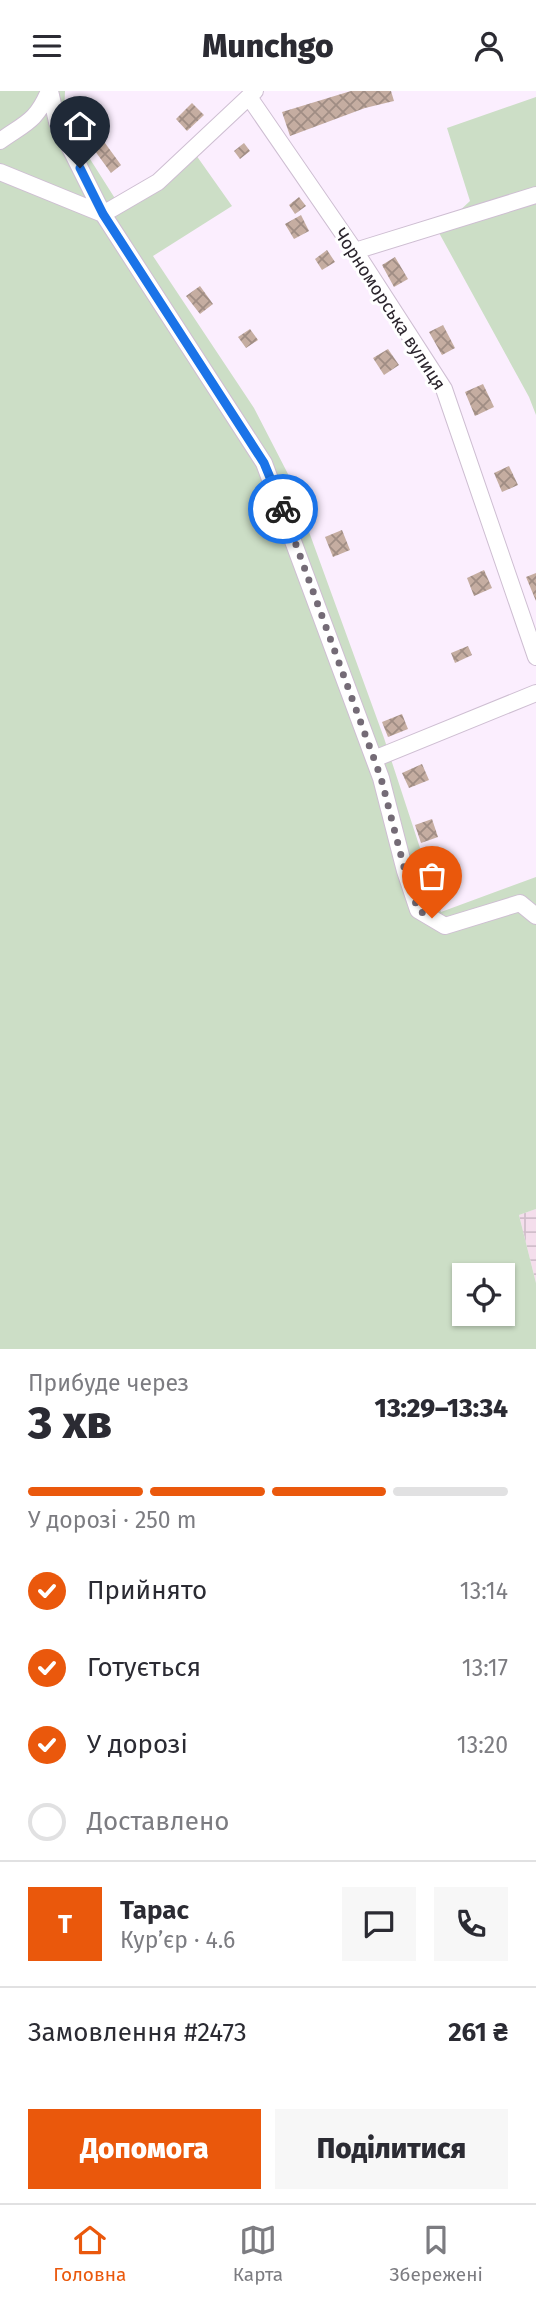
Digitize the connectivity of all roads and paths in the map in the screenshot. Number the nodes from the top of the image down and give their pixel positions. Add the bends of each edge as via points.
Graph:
1 (49, 91) edge
2 (252, 94) edge
3 (0, 141) edge
4 (0, 172) edge
5 (536, 195) edge
6 (103, 214) junction
7 (355, 251) junction
8 (536, 657) edge
9 (536, 693) edge
10 (374, 759) junction
11 (536, 896) edge
12 (520, 903) junction
13 (536, 916) edge

1 - 3 lane via 31,122
1 - 6 lane via 57,122
2 - 6 lane via 158,182
2 - 7 lane, Чорноморська вулиця
4 - 6 lane
5 - 7 lane
6 - 10 lane via 264,463
7 - 8 lane, Чорноморська вулиця via 444,389
9 - 10 lane
10 - 12 lane via 418,910 445,926
11 - 12 lane
12 - 13 lane

